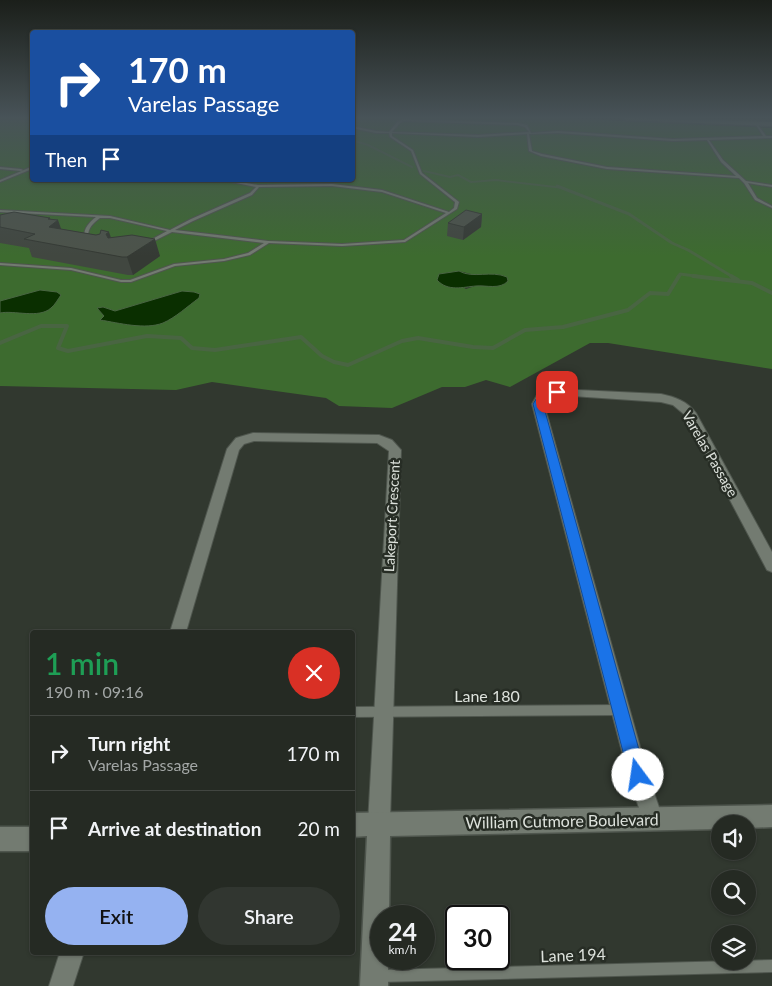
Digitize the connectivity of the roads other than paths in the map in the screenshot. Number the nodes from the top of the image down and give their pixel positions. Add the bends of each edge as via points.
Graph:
1 (417, 164) edge
2 (584, 164) edge
3 (725, 164) edge
4 (0, 168) edge
5 (30, 168) edge
6 (24, 170) junction
7 (739, 177) junction
8 (0, 181) edge
9 (235, 182) edge
10 (323, 182) edge
11 (745, 182) junction
12 (322, 185) junction
13 (258, 186) junction
14 (772, 186) edge
15 (772, 207) edge
16 (0, 211) edge
17 (24, 212) junction
18 (449, 213) junction
19 (100, 216) junction
20 (16, 217) edge
21 (171, 231) junction
22 (268, 242) junction
23 (140, 246) edge
24 (93, 247) edge
25 (0, 264) edge
26 (772, 566) edge
27 (179, 630) edge
28 (622, 710) junction
29 (383, 711) junction
30 (355, 712) edge
31 (772, 816) edge
32 (652, 819) junction
33 (380, 824) junction
34 (355, 825) edge
35 (0, 839) edge
36 (30, 839) edge
37 (71, 955) edge
38 (772, 966) edge
39 (374, 981) edge
40 (61, 986) edge

1 - 18 lane via 421,173 457,202 456,208
2 - 7 lane
3 - 7 lane
4 - 6 lane
5 - 6 lane
6 - 8 lane
7 - 11 lane
9 - 13 lane
10 - 12 lane
11 - 14 lane
11 - 15 lane via 756,199
12 - 13 lane
12 - 18 lane via 392,194
13 - 21 lane via 251,194
16 - 17 lane
17 - 19 lane
17 - 20 lane
18 - 22 lane via 413,238 395,242 342,245
19 - 21 lane
19 - 24 lane via 86,230 87,242
21 - 22 lane
21 - 23 lane
22 - 25 lane via 249,254 174,265 132,281 71,269
26 - 28 street, Varelas Passage via 684,407 661,398 557,392 540,398 538,404
27 - 29 street, Lakeport Crescent via 233,449 240,441 253,438 379,440 388,443 395,450
28 - 29 lane, Lane 180
28 - 32 street, Varelas Passage
29 - 30 lane, Lane 180
29 - 33 street, Lakeport Crescent
31 - 32 street, William Cutmore Boulevard
32 - 33 street, William Cutmore Boulevard
33 - 34 street, William Cutmore Boulevard
33 - 39 street
35 - 36 street
37 - 40 street
38 - 39 lane, Lane 194

